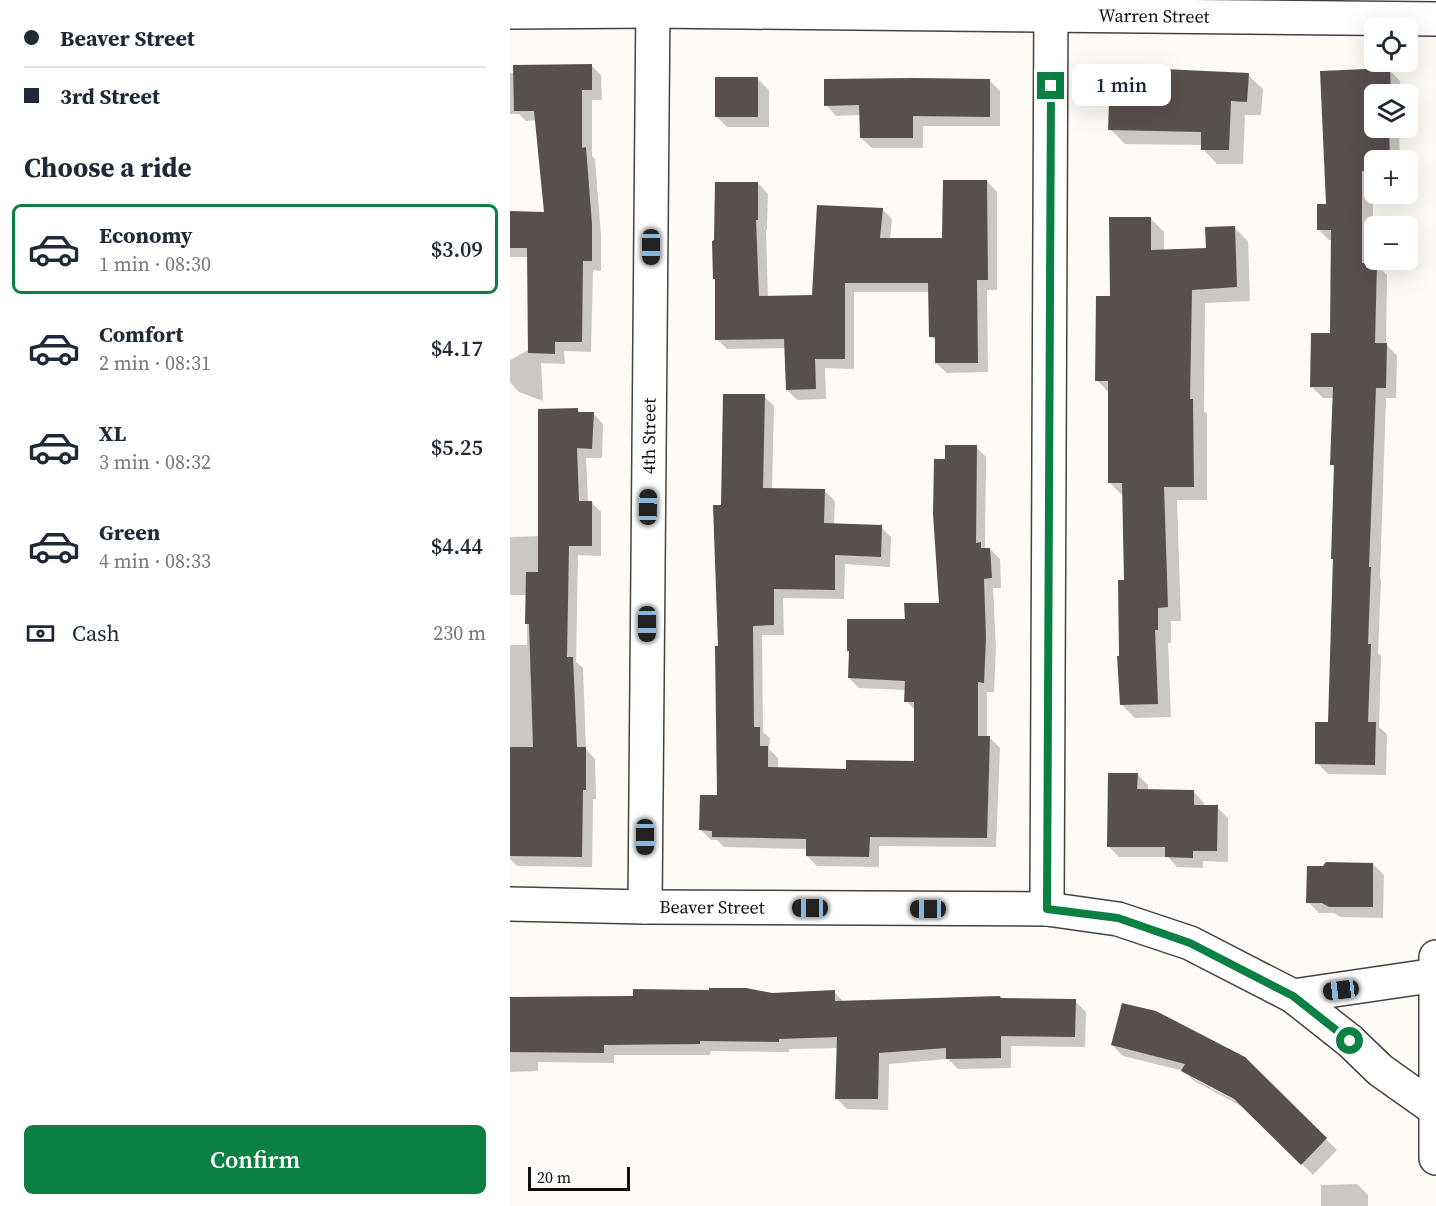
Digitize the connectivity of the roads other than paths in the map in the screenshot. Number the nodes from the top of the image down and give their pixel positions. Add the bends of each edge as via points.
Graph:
1 (653, 6) edge
2 (1051, 8) edge
3 (510, 12) edge
4 (1436, 19) edge
5 (510, 904) edge
6 (645, 907) junction
7 (1047, 909) junction
8 (1436, 957) edge
9 (1436, 975) edge
10 (1293, 996) junction
11 (1435, 1109) edge
12 (1436, 1158) edge

1 - 2 street, Warren Street
1 - 3 street, Warren Street
1 - 6 street, 4th Street
2 - 4 street, Warren Street
2 - 7 street
5 - 6 street, Beaver Street
6 - 7 street, Beaver Street
7 - 10 street, Beaver Street via 1118,918 1190,943
8 - 9 street
9 - 10 street
9 - 11 street
10 - 11 street, Beaver Street via 1380,1070
11 - 12 street

